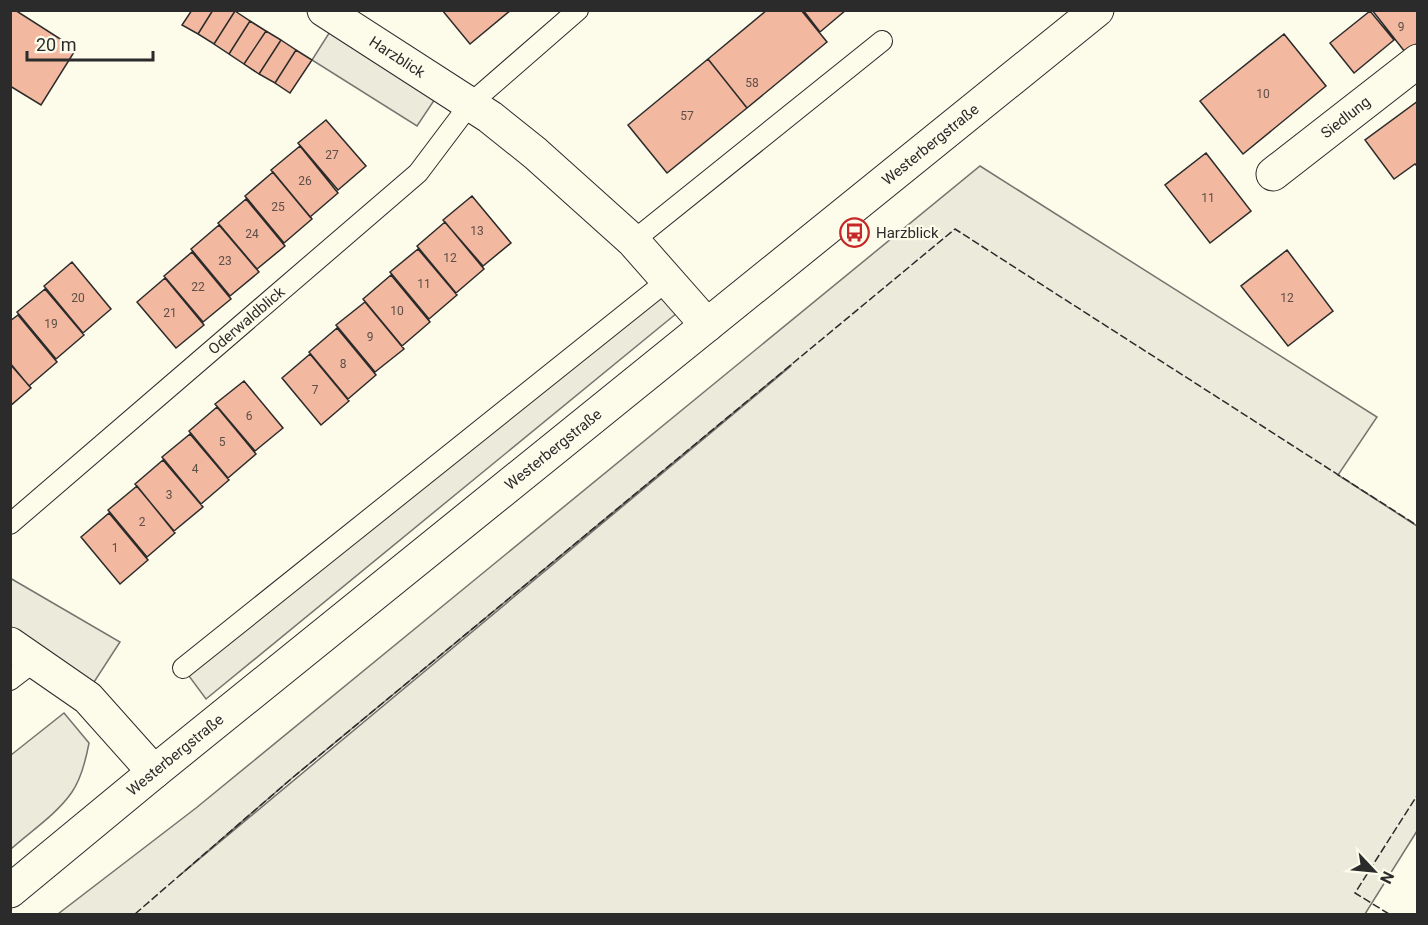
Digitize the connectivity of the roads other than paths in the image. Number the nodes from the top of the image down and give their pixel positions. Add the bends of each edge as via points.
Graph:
1 (324, 10) edge
2 (578, 10) edge
3 (1097, 10) edge
4 (882, 41) dead end
5 (1418, 62) edge
6 (470, 104) junction
7 (1273, 174) dead end
8 (633, 241) junction
9 (668, 280) junction
10 (707, 325) junction
11 (10, 524) edge
12 (23, 652) edge
13 (183, 668) dead end
14 (10, 680) edge
15 (154, 772) junction
16 (10, 891) edge

1 - 6 street, Harzblick
2 - 6 lane
3 - 10 street, Westerbergstraße
4 - 8 lane
5 - 7 street, Siedlung
6 - 8 street, Harzblick via 535,153
6 - 11 lane, Oderwaldblick via 418,173
8 - 9 street, Harzblick
9 - 10 street, Harzblick
9 - 13 lane
10 - 15 street, Westerbergstraße
12 - 14 lane
12 - 15 street via 88,698
15 - 16 street, Westerbergstraße

